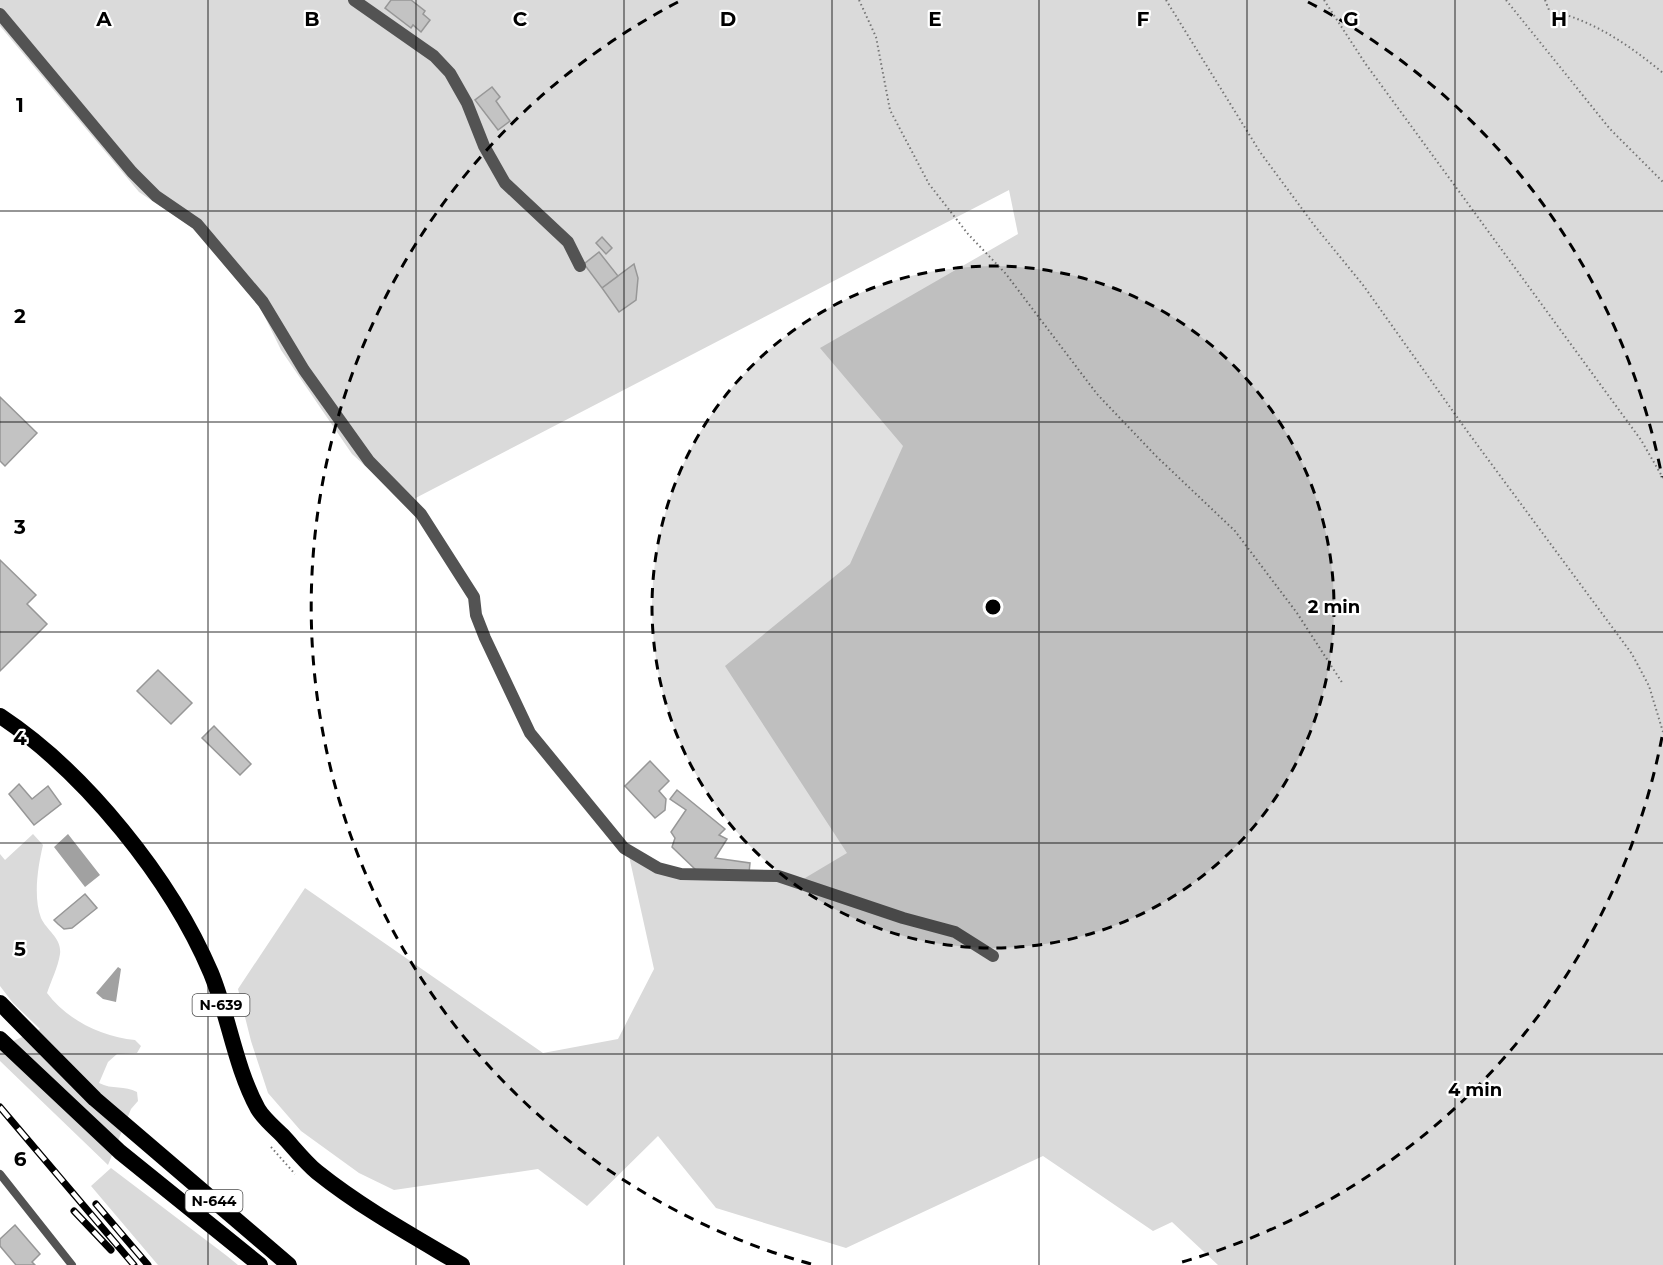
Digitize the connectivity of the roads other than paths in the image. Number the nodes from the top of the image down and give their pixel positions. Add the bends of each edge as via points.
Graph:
1 (354, 0) edge
2 (0, 14) edge
3 (580, 266) dead end
4 (0, 716) edge
5 (993, 956) dead end
6 (6, 1009) edge
7 (0, 1039) edge
8 (0, 1174) edge
9 (0, 1180) edge
10 (9, 1188) junction
11 (72, 1265) edge
12 (261, 1265) edge
13 (289, 1265) edge
14 (462, 1265) edge

1 - 3 street via 434,56 450,73 505,183 568,242
2 - 5 street via 132,172 156,196 197,225 263,302 333,412 369,461 421,514 474,597 485,638 530,733 624,848 658,868 681,874 778,876 955,932
4 - 14 highway, N-639 via 56,760 157,875 189,927 211,974 259,1111 316,1171
6 - 13 highway, N-644 via 138,1138
7 - 12 highway, N-644 via 120,1152
8 - 10 lane
9 - 10 lane
10 - 11 lane

